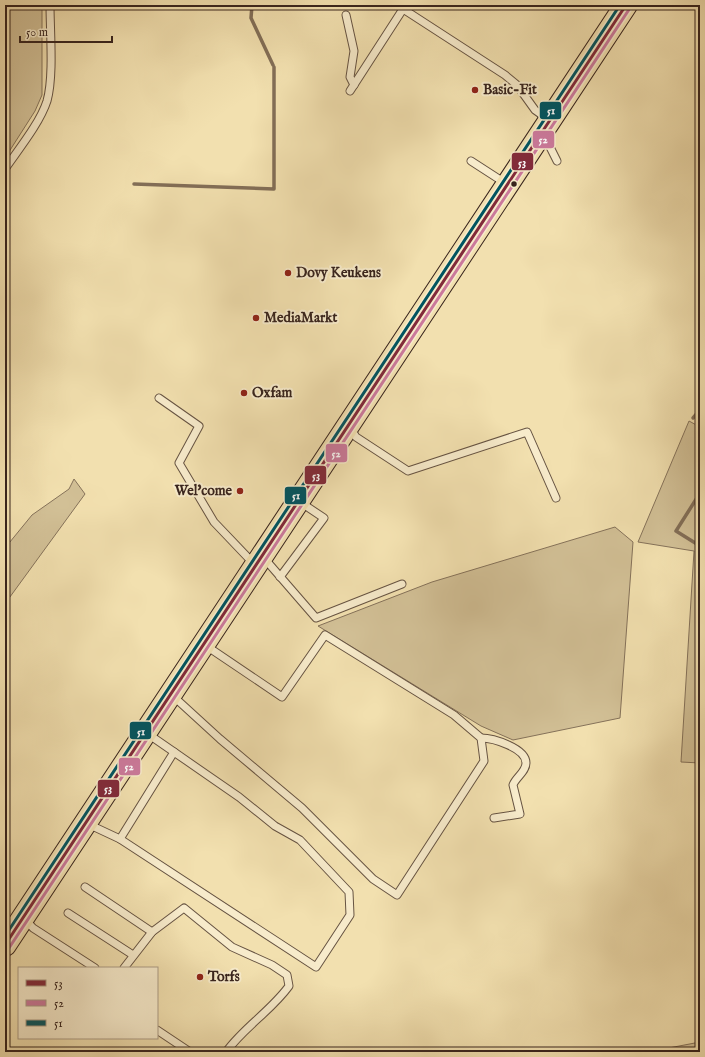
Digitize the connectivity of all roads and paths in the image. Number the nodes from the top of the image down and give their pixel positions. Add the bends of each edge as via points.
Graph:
1 (50, 5) edge
2 (626, 5) edge
3 (400, 7) edge
4 (346, 15) dead end
5 (545, 126) junction
6 (471, 160) dead end
7 (557, 161) dead end
8 (5, 169) edge
9 (507, 184) junction
10 (159, 398) dead end
11 (349, 425) junction
12 (556, 498) dead end
13 (299, 502) junction
14 (259, 561) junction
15 (280, 577) junction
16 (402, 584) dead end
17 (204, 644) junction
18 (171, 694) junction
19 (146, 732) junction
20 (481, 738) junction
21 (174, 752) junction
22 (494, 818) dead end
23 (86, 823) junction
24 (120, 839) junction
25 (86, 887) dead end
26 (68, 913) dead end
27 (23, 917) junction
28 (152, 932) junction
29 (5, 945) edge
30 (133, 955) junction
31 (93, 967) edge
32 (125, 967) edge
33 (158, 1031) edge
34 (190, 1052) edge
35 (226, 1052) edge

1 - 8 lane via 49,88 46,102 40,116
2 - 5 main road
3 - 4 lane via 352,88 350,77 354,52
3 - 5 lane via 505,75 517,85
5 - 7 lane
5 - 9 main road
6 - 9 lane
9 - 11 main road
10 - 14 lane via 199,426 179,463 214,522
11 - 12 lane via 356,438 408,471 527,432
11 - 13 main road
13 - 14 main road
13 - 15 lane via 324,518
14 - 15 lane
14 - 17 main road
15 - 16 lane via 316,618
17 - 18 main road
17 - 20 lane via 282,698 325,635 454,715
18 - 19 main road
18 - 20 lane via 302,808 373,879 397,895 484,761
19 - 21 lane
19 - 23 main road
20 - 22 lane via 491,738 511,747 526,763 513,785 520,814
21 - 24 lane
21 - 24 lane via 275,826 300,840 348,892 350,915 316,968
23 - 24 lane
23 - 27 main road
25 - 28 lane
26 - 30 lane
27 - 29 main road
27 - 31 lane via 33,928
28 - 30 lane
28 - 35 lane via 184,908 232,947 272,965 287,975 289,986 281,997 235,1040
30 - 32 lane
33 - 34 lane

